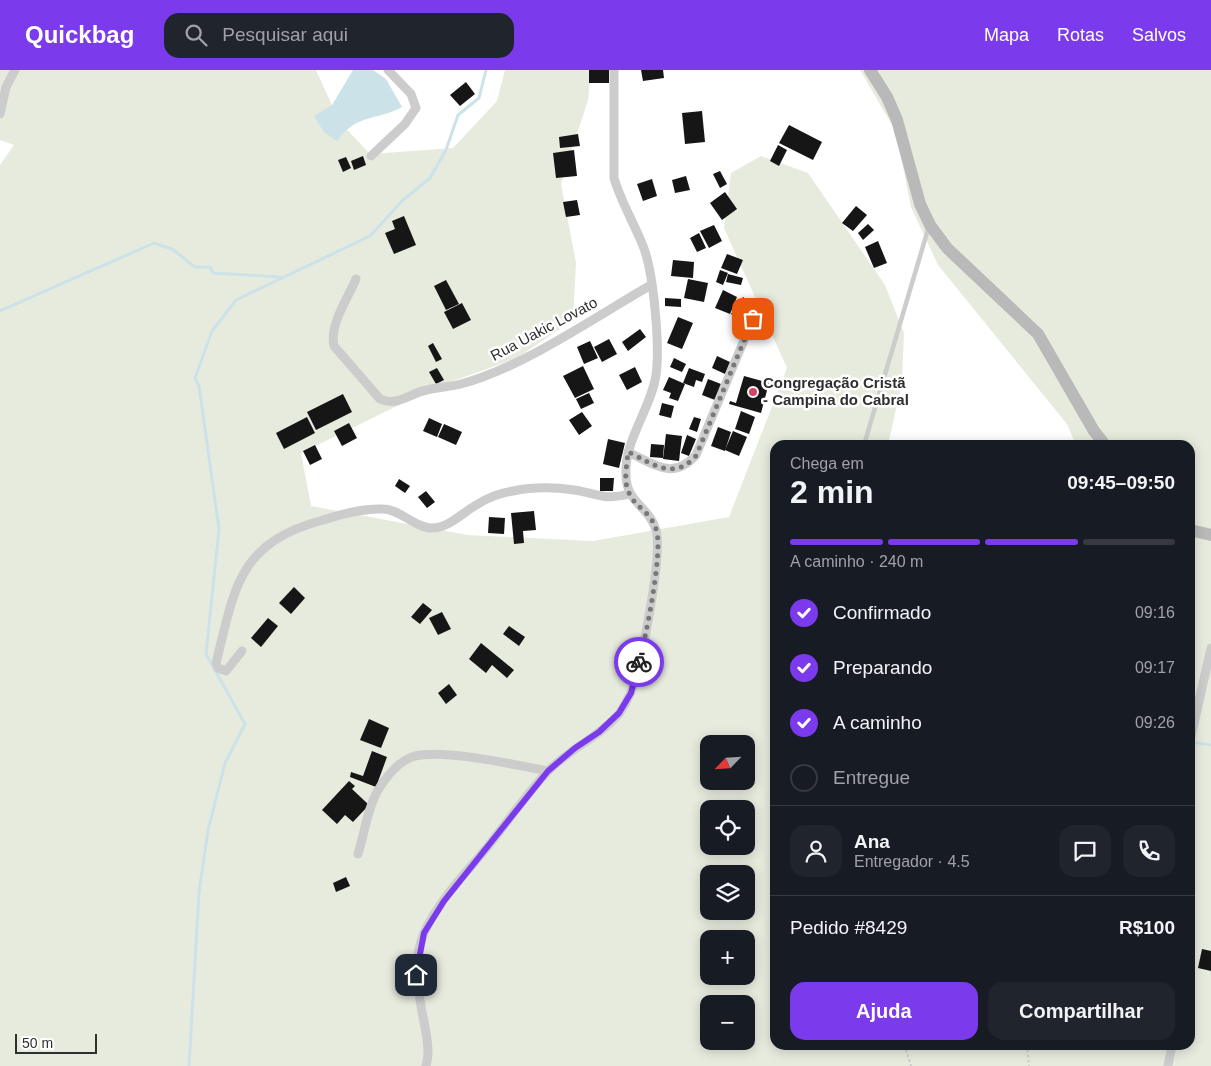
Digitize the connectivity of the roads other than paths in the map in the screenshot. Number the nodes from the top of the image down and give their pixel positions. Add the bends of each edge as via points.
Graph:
1 (15, 70) edge
2 (388, 70) edge
3 (614, 70) edge
4 (870, 70) edge
5 (0, 114) edge
6 (371, 156) dead end
7 (930, 225) junction
8 (356, 279) dead end
9 (651, 285) junction
10 (760, 302) dead end
11 (866, 440) edge
12 (1102, 440) edge
13 (628, 452) junction
14 (629, 494) junction
15 (1195, 532) edge
16 (1211, 537) edge
17 (1211, 648) edge
18 (242, 651) dead end
19 (1195, 719) edge
20 (548, 771) junction
21 (358, 854) dead end
22 (1171, 1050) edge
23 (426, 1066) edge
24 (1168, 1066) edge

1 - 5 street via 6,87
2 - 6 street via 411,94 416,108
3 - 9 street via 614,178 618,195 644,247
4 - 7 street via 898,120 920,204
7 - 11 lane
7 - 12 street via 947,248 1038,334 1074,399
8 - 9 street, Rua Uakic Lovato via 335,327 334,346 380,399 387,402 461,384 501,368 528,356
9 - 13 street via 657,331 656,372 652,393
10 - 13 street via 696,456 688,465 664,469
13 - 14 street via 626,475
14 - 18 street via 609,498 553,488 516,490 490,498 438,528 428,528 385,509 350,512 299,526 265,546 240,581 230,605 216,663 218,668 226,671
14 - 20 street via 654,522 658,534 658,554 643,647 631,693 612,720
15 - 16 street
17 - 19 street
20 - 21 street via 482,760 415,756 398,765 376,793
20 - 23 street via 444,901 424,933 416,975 427,1042
22 - 24 street

